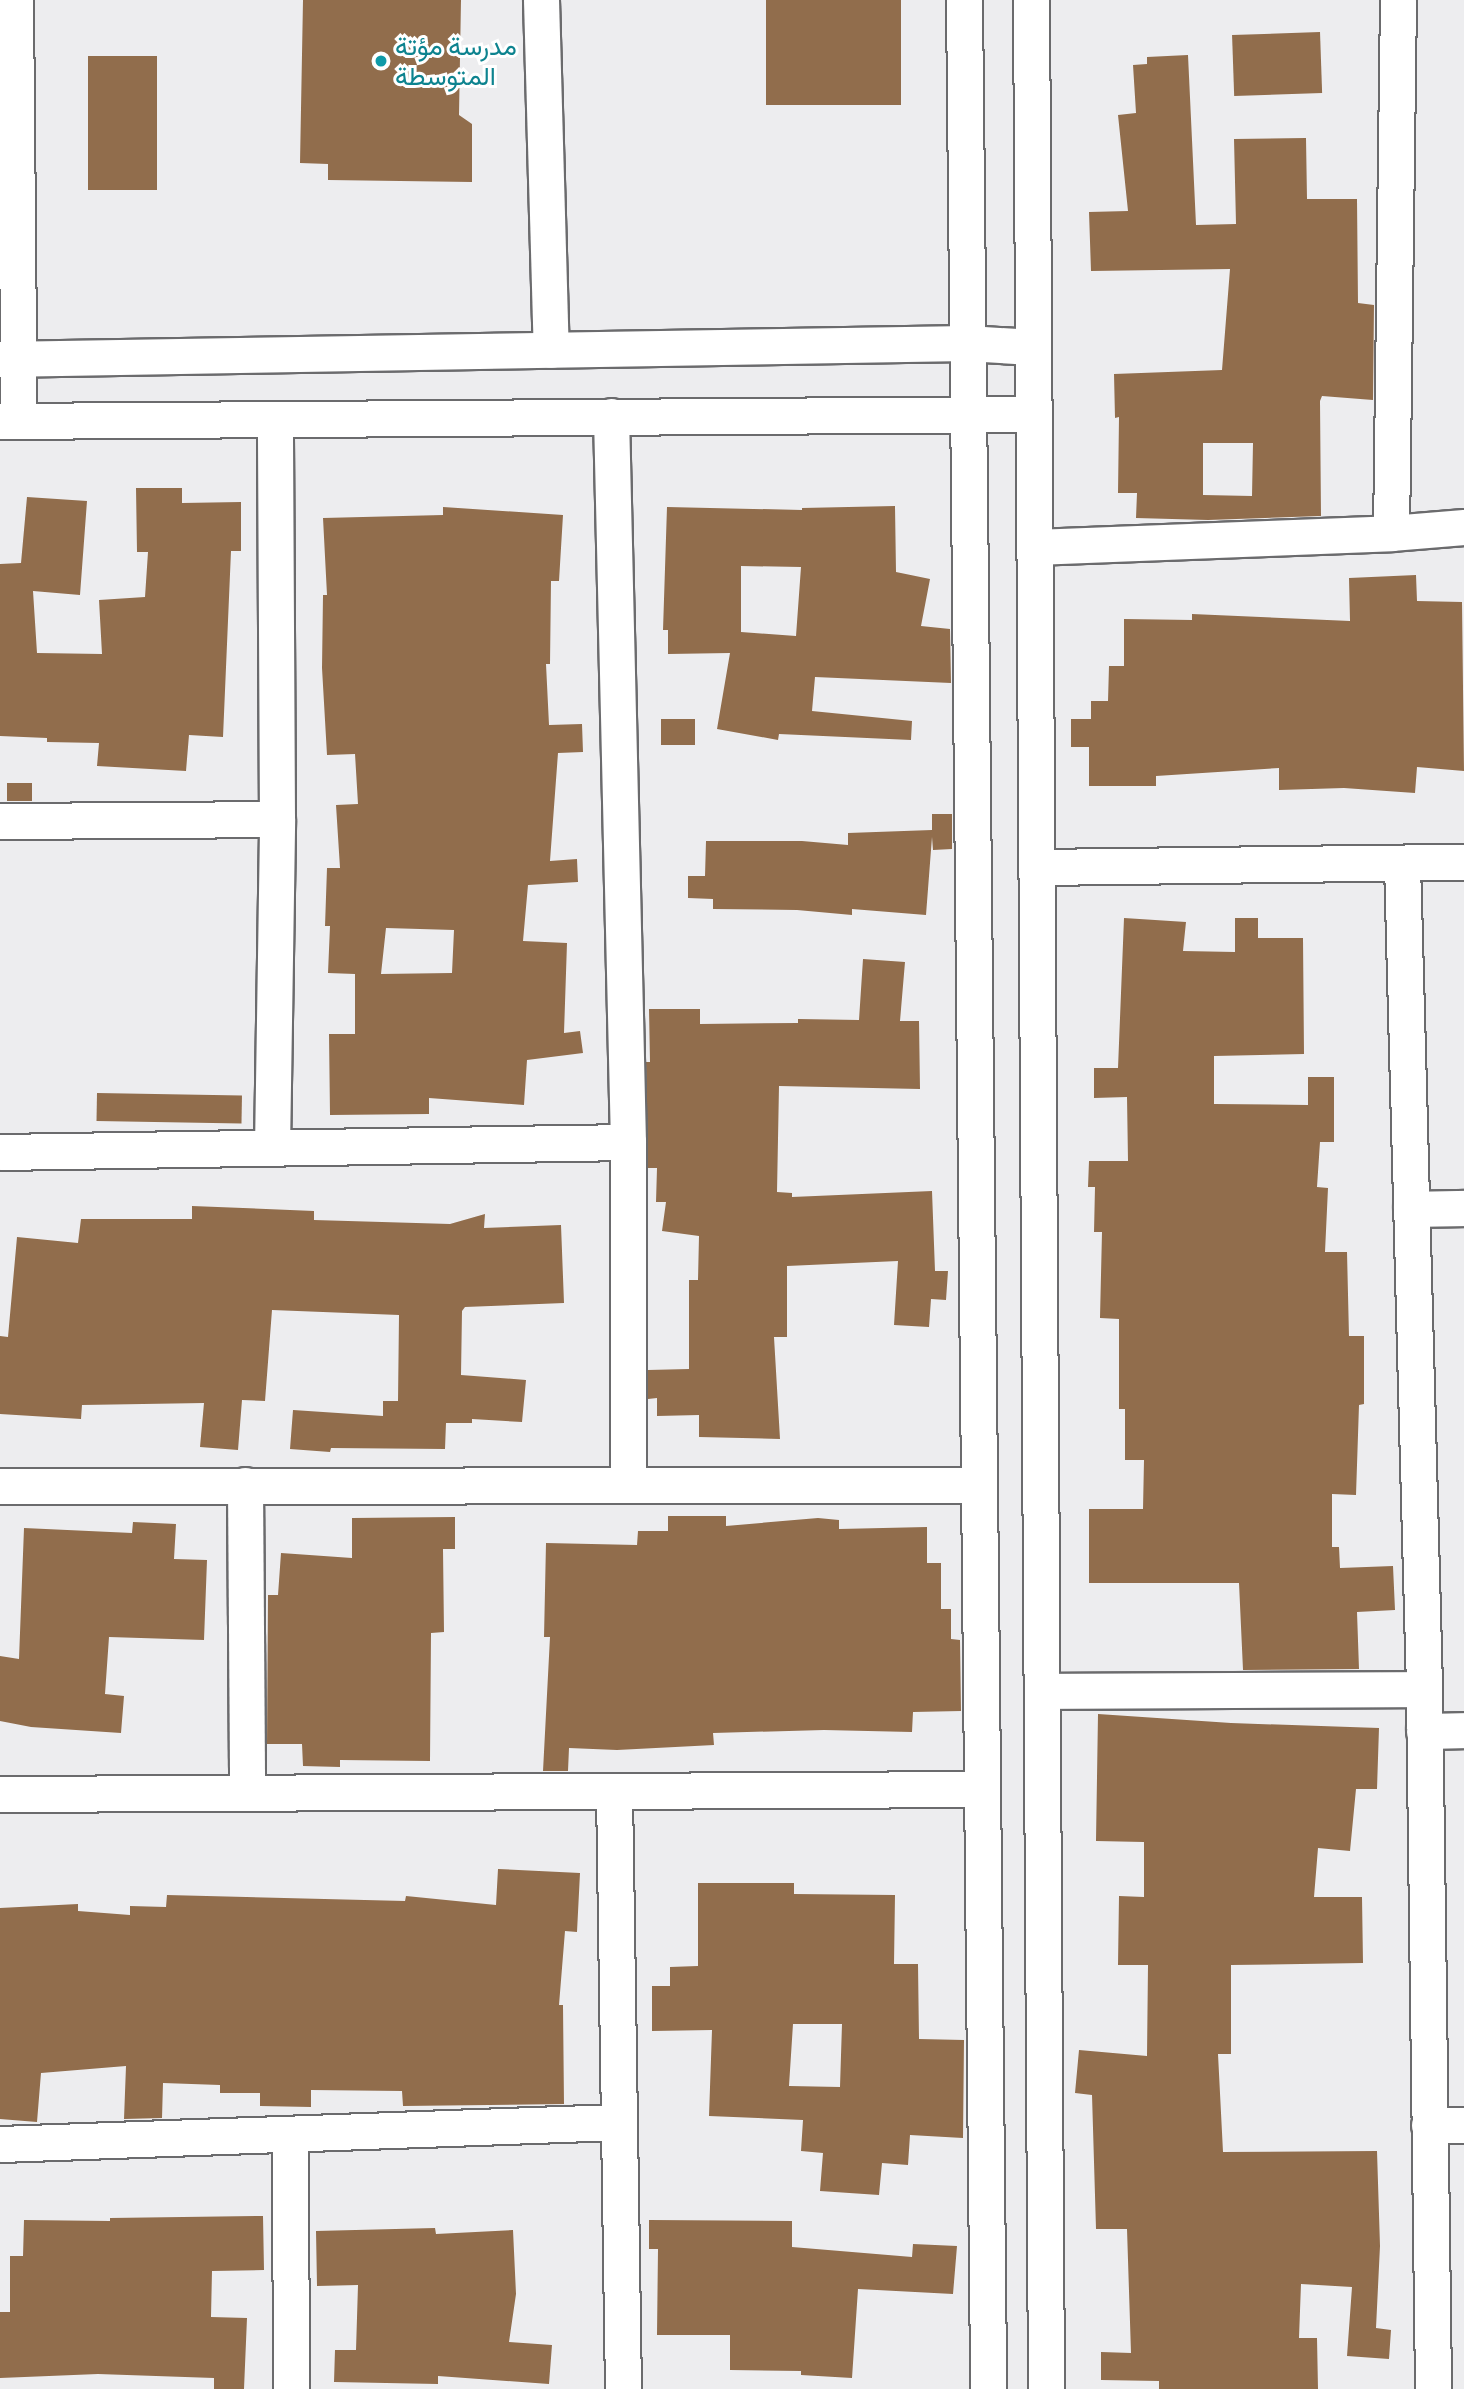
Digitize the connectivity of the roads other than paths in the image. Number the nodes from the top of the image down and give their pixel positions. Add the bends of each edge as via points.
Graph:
1 (15, 0) edge
2 (541, 0) edge
3 (964, 0) edge
4 (1031, 0) edge
5 (1398, 0) edge
6 (967, 343) junction
7 (1033, 346) junction
8 (551, 350) junction
9 (9, 359) edge
10 (968, 413) junction
11 (1034, 414) junction
12 (611, 416) junction
13 (275, 419) junction
14 (10, 421) edge
15 (1464, 527) edge
16 (1391, 533) junction
17 (1034, 547) junction
18 (277, 819) junction
19 (0, 821) edge
20 (1464, 862) edge
21 (1402, 863) junction
22 (1037, 867) junction
23 (628, 1142) junction
24 (272, 1148) junction
25 (0, 1152) edge
26 (1464, 1208) edge
27 (1411, 1209) junction
28 (245, 1485) junction
29 (628, 1485) junction
30 (979, 1485) junction
31 (0, 1486) edge
32 (1424, 1689) junction
33 (1043, 1691) junction
34 (1464, 1730) edge
35 (1424, 1731) junction
36 (982, 1789) junction
37 (614, 1791) junction
38 (247, 1792) junction
39 (0, 1794) edge
40 (619, 2122) junction
41 (1429, 2125) junction
42 (1464, 2125) edge
43 (290, 2135) junction
44 (0, 2144) edge
45 (291, 2389) edge
46 (623, 2389) edge
47 (988, 2389) edge
48 (1046, 2389) edge
49 (1433, 2389) edge

1 - 9 street
2 - 8 street
3 - 6 street
4 - 7 street
5 - 16 street
6 - 7 street
6 - 8 street
6 - 10 street
7 - 11 street
8 - 9 street
9 - 14 street
10 - 11 street
10 - 12 street
10 - 30 street
11 - 17 street
12 - 13 street
12 - 23 street
13 - 14 street
13 - 18 street
15 - 16 street
16 - 17 street
17 - 22 street
18 - 19 street
18 - 24 street
20 - 21 street
21 - 22 street
21 - 27 street
22 - 33 street
23 - 24 street
23 - 29 street
24 - 25 street
26 - 27 street
27 - 32 street
28 - 29 street
28 - 31 street
28 - 38 street
29 - 30 street
30 - 36 street
32 - 33 street
32 - 35 street
33 - 48 street
34 - 35 street
35 - 41 street
36 - 37 street
36 - 47 street
37 - 38 street
37 - 40 street
38 - 39 street
40 - 43 street
40 - 46 street
41 - 42 street
41 - 49 street
43 - 44 street
43 - 45 street

